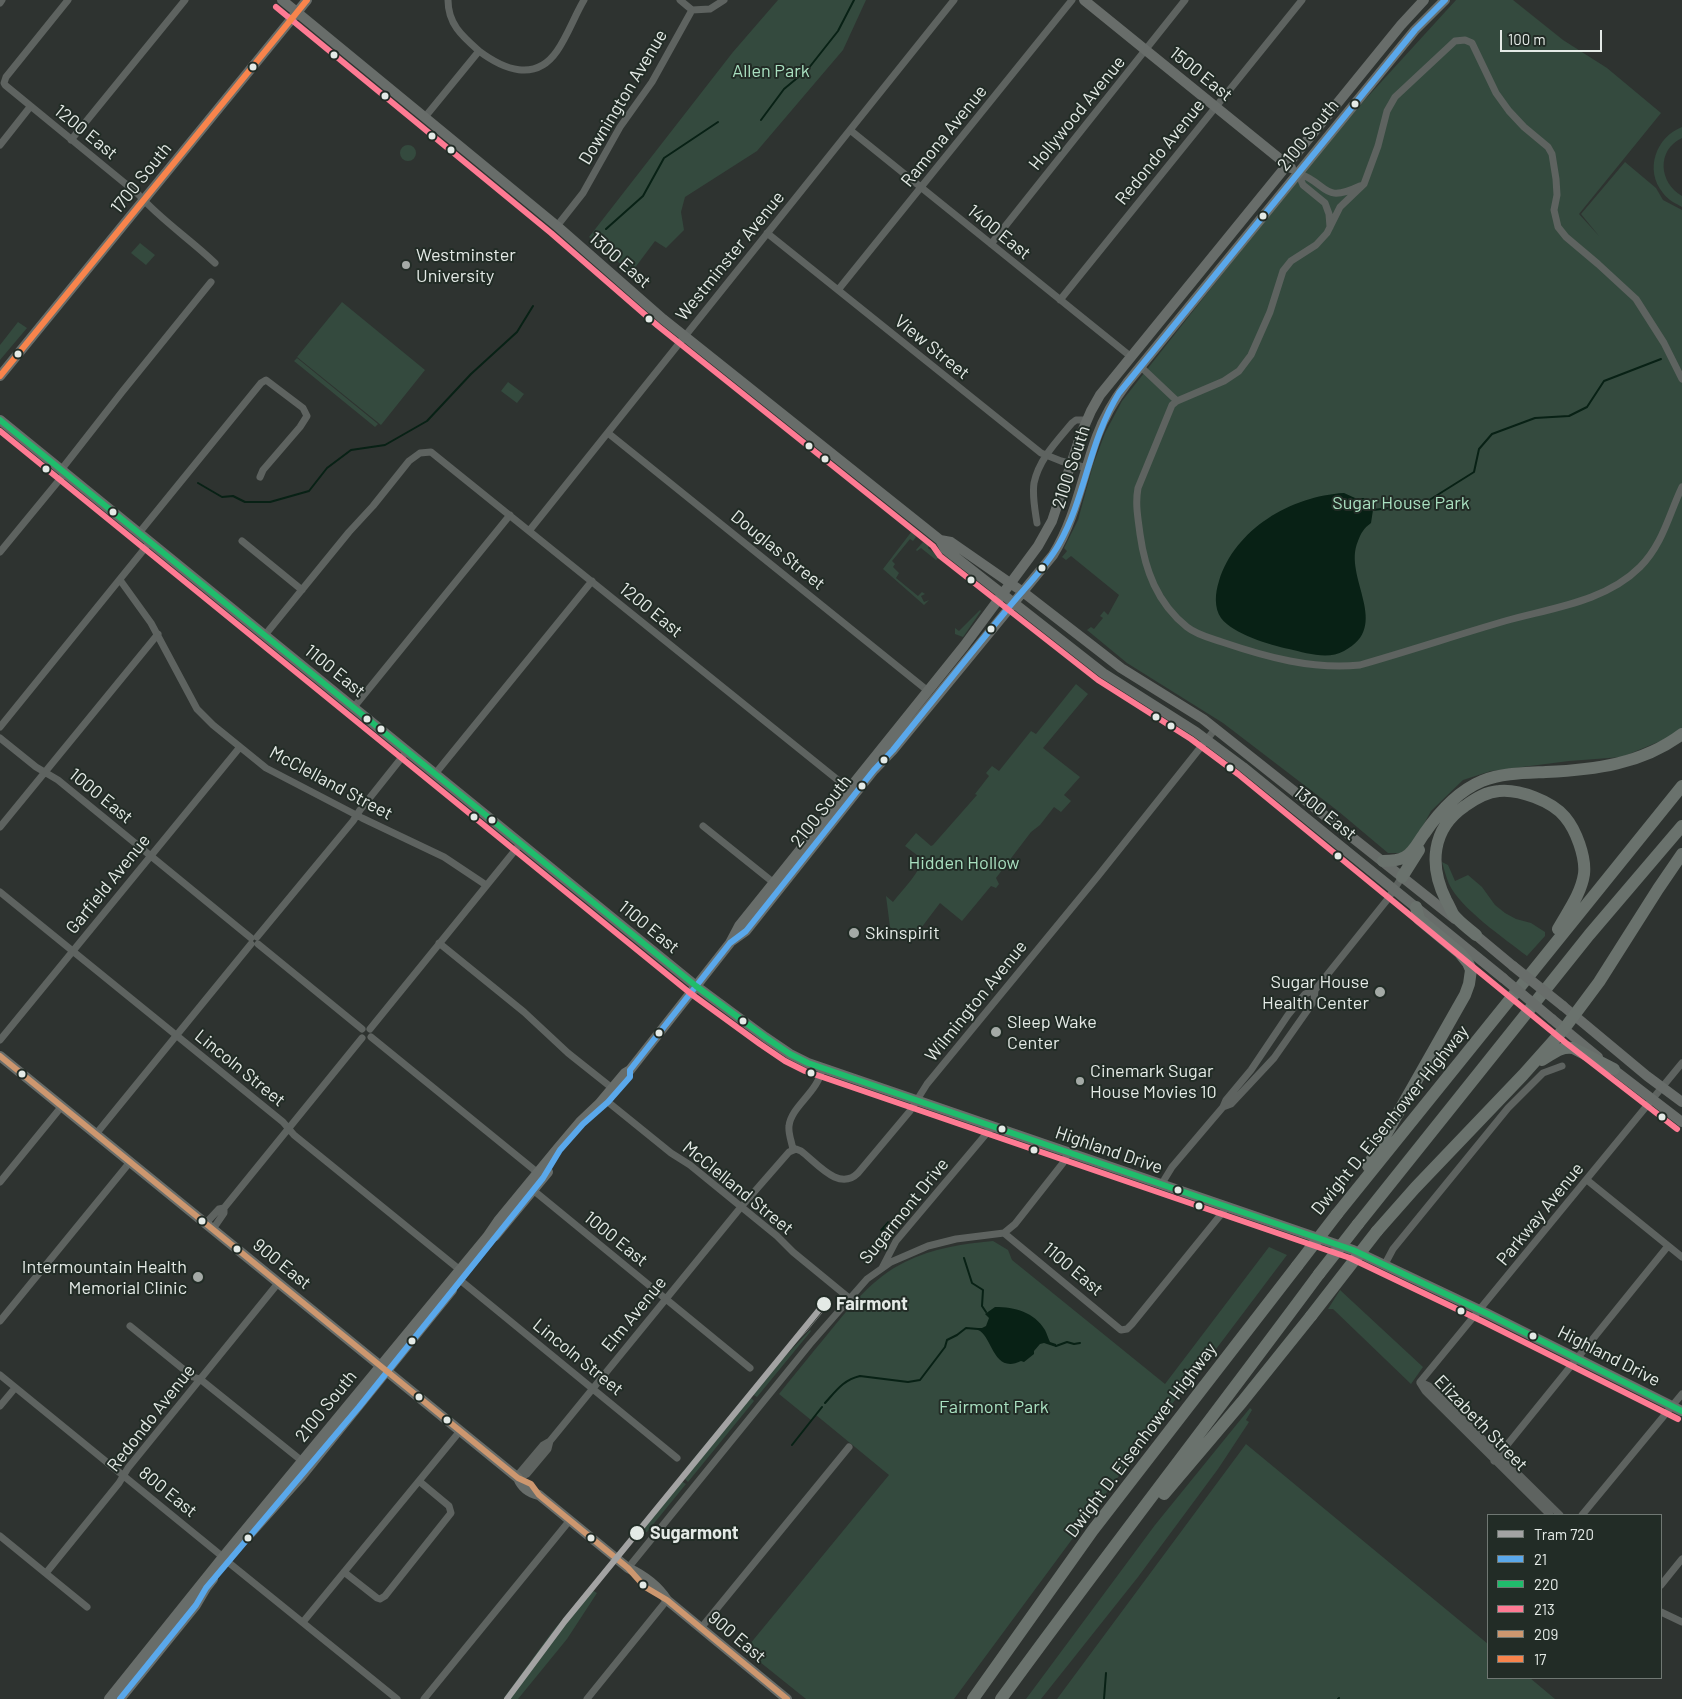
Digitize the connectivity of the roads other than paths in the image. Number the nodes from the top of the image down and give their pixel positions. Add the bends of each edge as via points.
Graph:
1 (68, 0) edge
2 (185, 0) edge
3 (282, 0) edge
4 (307, 0) edge
5 (448, 0) edge
6 (584, 0) edge
7 (680, 0) edge
8 (724, 0) edge
9 (954, 0) edge
10 (1072, 0) edge
11 (1084, 0) edge
12 (1186, 0) edge
13 (1302, 0) edge
14 (1424, 0) edge
15 (1445, 0) edge
16 (692, 10) junction
17 (297, 12) junction
18 (1146, 50) junction
19 (479, 51) junction
20 (30, 107) junction
21 (1216, 107) junction
22 (425, 118) junction
23 (850, 130) junction
24 (71, 140) junction
25 (0, 145) edge
26 (1287, 165) junction
27 (1298, 173) junction
28 (1364, 184) junction
29 (921, 188) junction
30 (143, 200) junction
31 (557, 226) junction
32 (1330, 227) junction
33 (767, 233) junction
34 (991, 244) junction
35 (214, 263) dead end
36 (211, 282) dead end
37 (838, 290) junction
38 (1060, 300) junction
39 (685, 336) junction
40 (1130, 356) junction
41 (1140, 366) junction
42 (0, 376) edge
43 (1682, 379) edge
44 (1176, 401) junction
45 (0, 420) edge
46 (1087, 420) junction
47 (608, 433) junction
48 (1046, 456) junction
49 (1071, 464) junction
50 (1087, 468) junction
51 (63, 471) junction
52 (260, 477) dead end
53 (1682, 487) edge
54 (510, 515) junction
55 (1037, 523) dead end
56 (529, 531) junction
57 (140, 533) junction
58 (242, 540) dead end
59 (940, 540) junction
60 (150, 542) junction
61 (0, 552) edge
62 (120, 580) junction
63 (592, 581) junction
64 (1010, 583) junction
65 (302, 590) junction
66 (1023, 592) junction
67 (1002, 593) junction
68 (1014, 602) junction
69 (158, 634) junction
70 (265, 636) junction
71 (928, 691) junction
72 (354, 707) junction
73 (0, 727) edge
74 (1216, 728) junction
75 (1682, 734) edge
76 (0, 738) edge
77 (1207, 740) junction
78 (240, 748) junction
79 (893, 750) junction
80 (407, 751) junction
81 (45, 772) junction
82 (435, 774) junction
83 (1682, 786) edge
84 (849, 789) junction
85 (1441, 813) junction
86 (356, 815) junction
87 (824, 822) junction
88 (0, 826) edge
89 (703, 826) dead end
90 (1682, 826) edge
91 (521, 843) junction
92 (810, 852) junction
93 (1682, 854) edge
94 (151, 856) junction
95 (1383, 862) junction
96 (1402, 877) junction
97 (774, 883) junction
98 (486, 885) junction
99 (1394, 889) junction
100 (0, 892) edge
101 (1416, 907) junction
102 (1476, 935) junction
103 (254, 941) junction
104 (730, 943) junction
105 (440, 944) junction
106 (73, 952) junction
107 (1540, 961) junction
108 (696, 986) junction
109 (1315, 990) junction
110 (1574, 1016) junction
111 (362, 1029) junction
112 (370, 1029) junction
113 (1564, 1029) junction
114 (176, 1036) junction
115 (371, 1037) junction
116 (362, 1038) junction
117 (0, 1040) edge
118 (0, 1056) edge
119 (1682, 1063) edge
120 (1533, 1064) junction
121 (1562, 1066) dead end
122 (822, 1068) junction
123 (1614, 1069) junction
124 (630, 1070) junction
125 (615, 1085) junction
126 (1662, 1088) junction
127 (916, 1100) junction
128 (1652, 1100) junction
129 (608, 1102) junction
130 (1682, 1102) edge
131 (62, 1106) junction
132 (1223, 1107) junction
133 (1682, 1122) edge
134 (992, 1128) junction
135 (288, 1129) junction
136 (96, 1134) junction
137 (793, 1150) junction
138 (1068, 1153) junction
139 (130, 1162) junction
140 (538, 1173) junction
141 (1587, 1180) junction
142 (0, 1182) edge
143 (1161, 1185) junction
144 (533, 1190) junction
145 (1348, 1201) junction
146 (741, 1207) junction
147 (1227, 1207) junction
148 (518, 1208) junction
149 (209, 1226) junction
150 (1004, 1234) junction
151 (1668, 1246) junction
152 (1682, 1257) edge
153 (1385, 1264) junction
154 (881, 1268) junction
155 (462, 1271) junction
156 (279, 1282) junction
157 (849, 1298) junction
158 (666, 1299) junction
159 (1480, 1310) junction
160 (0, 1321) edge
161 (130, 1326) dead end
162 (1577, 1358) junction
163 (384, 1368) junction
164 (750, 1368) dead end
165 (0, 1375) edge
166 (200, 1379) junction
167 (1420, 1382) joint
168 (15, 1388) junction
169 (593, 1389) junction
170 (1682, 1394) edge
171 (0, 1406) edge
172 (1672, 1406) junction
173 (1682, 1411) edge
174 (460, 1431) junction
175 (849, 1448) dead end
176 (677, 1458) dead end
177 (1496, 1458) junction
178 (306, 1464) junction
179 (124, 1475) junction
180 (517, 1478) junction
181 (419, 1482) junction
182 (1549, 1514) edge
183 (1559, 1514) edge
184 (1583, 1514) edge
185 (570, 1520) junction
186 (0, 1536) edge
187 (225, 1559) junction
188 (1682, 1559) edge
189 (628, 1568) junction
190 (344, 1572) junction
191 (46, 1573) junction
192 (1662, 1584) edge
193 (667, 1600) junction
194 (1071, 1602) junction
195 (87, 1607) dead end
196 (1662, 1612) edge
197 (303, 1622) junction
198 (1682, 1622) edge
199 (701, 1628) junction
200 (590, 1698) edge
201 (109, 1699) edge
202 (120, 1699) edge
203 (398, 1699) edge
204 (424, 1699) edge
205 (787, 1699) edge
206 (973, 1699) edge
207 (1001, 1699) edge

1 - 20 street, 1200 East via 6,77 5,85
2 - 24 street
3 - 17 main road, 1300 East
4 - 17 main road, 1700 South
5 - 19 street via 449,14 455,27
6 - 19 street via 556,53 544,64 529,70 515,70
7 - 16 street
8 - 16 street via 710,9
9 - 23 street, Westminster Avenue
10 - 29 street, Ramona Avenue
11 - 18 main road, 1500 East
12 - 18 street, Hollywood Avenue
13 - 21 street, Redondo Avenue
14 - 26 main road, 2100 South
15 - 27 main road, 2100 South via 1415,30
16 - 31 street, Downington Avenue via 583,193
17 - 22 main road, 1300 East
17 - 30 main road, 1700 South
18 - 21 main road, 1500 East
18 - 34 street, Hollywood Avenue
19 - 22 street
20 - 24 street, 1200 East
20 - 25 street
21 - 26 main road, 1500 East
21 - 38 street, Redondo Avenue
22 - 31 main road, 1300 East
23 - 29 street, 1400 East
23 - 33 street, Westminster Avenue
24 - 30 street, 1200 East
26 - 27 main road, 1500 East
26 - 40 main road, 2100 South
27 - 28 street, 1500 East via 1309,177 1331,194 1340,194
27 - 32 street, 1500 East via 1303,185 1325,203
27 - 41 main road, 2100 South
28 - 32 street via 1340,207
28 - 43 street via 1387,111 1395,97 1456,41 1472,43 1496,93 1509,111 1552,154 1557,196 1554,210 1558,227 1566,238 1636,299
29 - 34 street, 1400 East
29 - 37 street, Ramona Avenue
30 - 35 street, 1200 East
30 - 42 main road, 1700 South
31 - 39 main road, 1300 East
32 - 44 street via 1316,245 1291,261 1283,271 1270,312 1251,354 1239,371 1224,381
33 - 37 street, View Street
33 - 39 street, Westminster Avenue
34 - 38 street, 1400 East
36 - 51 street
37 - 48 street, View Street
38 - 40 street, 1400 East
39 - 47 street, Westminster Avenue
39 - 59 main road, 1300 East
40 - 46 main road, 2100 South via 1100,394
41 - 44 street
41 - 50 main road, 2100 South via 1106,415
44 - 53 street via 1168,410 1136,500 1144,558 1150,577 1176,616 1196,633 1284,660 1340,667 1360,665 1589,598 1620,584 1654,551
45 - 51 main road, 1100 East
46 - 48 street, 2100 South via 1072,423
46 - 49 main road, 2100 South
47 - 56 street, Westminster Avenue
47 - 71 street, Douglas Street
48 - 49 street, View Street
48 - 55 street, 2100 South via 1034,484
49 - 50 street, View Street
49 - 64 main road, 2100 South via 1049,526
50 - 66 main road, 2100 South via 1063,538
51 - 57 main road, 1100 East
51 - 61 street
52 - 57 street via 307,416 303,408 267,380 263,380
54 - 56 street, 1200 East
54 - 65 street, 1200 East via 434,454 420,453
54 - 72 street
56 - 63 street, 1200 East
57 - 60 main road, 1100 East
58 - 65 street
59 - 64 main road, 1300 East via 951,542
59 - 67 main road, 1300 East via 945,549
60 - 62 street
60 - 70 main road, 1100 East
62 - 69 street, McClelland Street
62 - 73 street
63 - 82 street
63 - 84 street, 1200 East
64 - 66 main road, 1300 East
64 - 67 main road, 2100 South
65 - 70 street
66 - 68 main road, 2100 South
66 - 74 main road, 1300 East via 1121,668
67 - 68 main road, 1300 East
67 - 71 main road, 2100 South
68 - 77 main road, 1300 East via 1103,673
68 - 79 main road, 2100 South
69 - 78 street, McClelland Street via 197,709
69 - 81 street
70 - 72 main road, 1100 East
71 - 79 main road via 928,698 896,738
71 - 84 main road, 2100 South
72 - 80 main road, 1100 East
74 - 77 street, Wilmington Avenue
74 - 95 main road, 1300 East
75 - 85 highway via 1670,744 1639,758 1607,766 1502,776 1483,781 1463,790
76 - 81 street, 1000 East
77 - 99 main road, 1300 East
77 - 127 street, Wilmington Avenue
78 - 86 street, McClelland Street via 276,774
78 - 94 street, Garfield Avenue
79 - 92 main road, 2100 South via 862,784
80 - 82 main road, 1100 East
80 - 86 street
81 - 88 street
81 - 94 street, 1000 East
82 - 91 main road, 1100 East
83 - 107 highway, Dwight D. Eisenhower Highway
84 - 87 main road, 2100 South
85 - 95 highway via 1406,857
85 - 96 highway
86 - 98 street, McClelland Street via 444,857
86 - 103 street
87 - 92 main road via 823,829 809,847
87 - 97 main road, 2100 South
89 - 97 street
90 - 194 highway, bridge via 1583,943 1358,1224
91 - 98 street
91 - 108 main road, 1100 East
92 - 104 main road, 2100 South via 746,931
93 - 110 highway
94 - 103 street, 1000 East
94 - 106 street, Garfield Avenue
95 - 96 main road, 1300 East
96 - 99 street
96 - 102 main road, 1300 East
97 - 104 main road, 2100 South via 739,926
98 - 105 street
99 - 101 main road, 1300 East
99 - 109 street
100 - 106 street, Lincoln Street
101 - 113 main road, 1300 East, bridge
101 - 145 highway via 1419,919 1468,963 1471,970 1469,984
102 - 107 highway via 1454,914 1437,878 1435,858 1440,833 1454,813 1480,795 1500,791 1525,793 1564,816 1581,850 1584,872 1578,893
102 - 110 main road, 1300 East, bridge
103 - 111 street, 1000 East
103 - 114 street
104 - 108 main road, 2100 South
105 - 112 street
105 - 125 street via 524,1012 568,1053
106 - 114 street, Lincoln Street
106 - 117 street, Garfield Avenue
107 - 145 highway, Dwight D. Eisenhower Highway
108 - 122 main road, Highland Drive via 781,1048
108 - 124 main road, 2100 South
109 - 132 street via 1305,994
109 - 132 street via 1314,1001 1279,1052 1231,1104
110 - 113 highway
110 - 126 main road, 1300 East
111 - 112 street
111 - 116 street
112 - 115 street
113 - 120 highway
113 - 123 main road, 1300 East
114 - 135 street, Lincoln Street
114 - 136 street
115 - 116 street
115 - 140 street
116 - 135 street
118 - 131 main road, 900 East
119 - 126 street, Parkway Avenue
120 - 123 highway via 1567,1047
120 - 194 highway, bridge via 1377,1231 1242,1402
121 - 153 street via 1540,1076 1508,1108
122 - 127 main road, Highland Drive
122 - 137 street via 816,1086 791,1119 789,1132
123 - 128 main road, 1300 East
124 - 125 main road, 2100 South
124 - 129 main road, 2100 South via 630,1076
125 - 129 main road
125 - 140 main road, 2100 South
126 - 128 street, Parkway Avenue
126 - 130 main road, 1300 East
127 - 134 main road, Highland Drive
127 - 137 street, Wilmington Avenue via 852,1178 837,1179 801,1151
128 - 133 main road, 1300 East
128 - 141 street, Parkway Avenue
129 - 144 main road, 2100 South via 560,1150
129 - 146 street, McClelland Street
131 - 136 main road, 900 East
131 - 142 street
132 - 143 street via 1172,1167
134 - 138 main road, Highland Drive
134 - 154 street, Sugarmont Drive via 896,1241
135 - 149 street via 224,1208 219,1209
135 - 155 street, Lincoln Street
136 - 139 main road, 900 East
137 - 146 street
138 - 143 main road, Highland Drive
138 - 150 street
139 - 149 main road, 900 East
139 - 160 street
140 - 148 main road via 539,1178
140 - 155 main road, 2100 South
141 - 151 street
141 - 159 street, Parkway Avenue
143 - 147 main road, Highland Drive
144 - 148 main road, 2100 South
144 - 158 street, 1000 East
145 - 206 highway, Dwight D. Eisenhower Highway, bridge via 1094,1530
146 - 157 street, McClelland Street
146 - 158 street, Elm Avenue
147 - 150 street, 1100 East via 1132,1324 1121,1330
147 - 153 main road, Highland Drive via 1354,1250
148 - 155 main road, 2100 South
149 - 156 main road, 900 East
150 - 154 street via 938,1243 911,1252
151 - 152 street
151 - 162 street
153 - 159 main road, Highland Drive
154 - 157 street, Sugarmont Drive
155 - 163 main road, 2100 South
155 - 169 street, Lincoln Street
156 - 163 main road, 900 East
156 - 166 street, Redondo Avenue
157 - 189 street, Sugarmont Drive
158 - 164 street, 1000 East
158 - 169 street, Elm Avenue
159 - 162 main road, Highland Drive
159 - 167 street, Parkway Avenue
161 - 166 street via 193,1377
162 - 172 main road, Highland Drive
162 - 177 street
163 - 174 main road, 900 East
163 - 178 main road, 2100 South
163 - 178 main road, 2100 South via 339,1415 337,1425
165 - 168 street, 800 East
166 - 178 street
166 - 179 street, Redondo Avenue
167 - 177 street, Elizabeth Street via 1425,1391
168 - 171 street
168 - 179 street, 800 East
169 - 176 street, Lincoln Street
169 - 180 street, Elm Avenue
170 - 172 street
172 - 173 main road, Highland Drive
172 - 184 street
174 - 180 main road, 900 East
174 - 181 street
175 - 199 street
177 - 182 street, Elizabeth Street
177 - 183 street, Elizabeth Street
178 - 187 main road, 2100 South
178 - 187 main road, 2100 South via 272,1511
179 - 187 street, 800 East
179 - 191 street, Redondo Avenue
180 - 185 main road, 900 East via 526,1480
181 - 190 street
181 - 190 street via 449,1506 451,1513 385,1596 377,1598
185 - 189 main road, 900 East
185 - 204 street
186 - 191 street
187 - 197 street, 800 East
187 - 201 main road, 2100 South
187 - 202 main road, 2100 South via 196,1606
188 - 192 street
189 - 193 main road, 900 East via 636,1579
190 - 197 street
191 - 195 street
193 - 199 main road, 900 East
193 - 200 street
194 - 207 highway
196 - 198 street
197 - 203 street, 800 East
199 - 205 main road, 900 East

